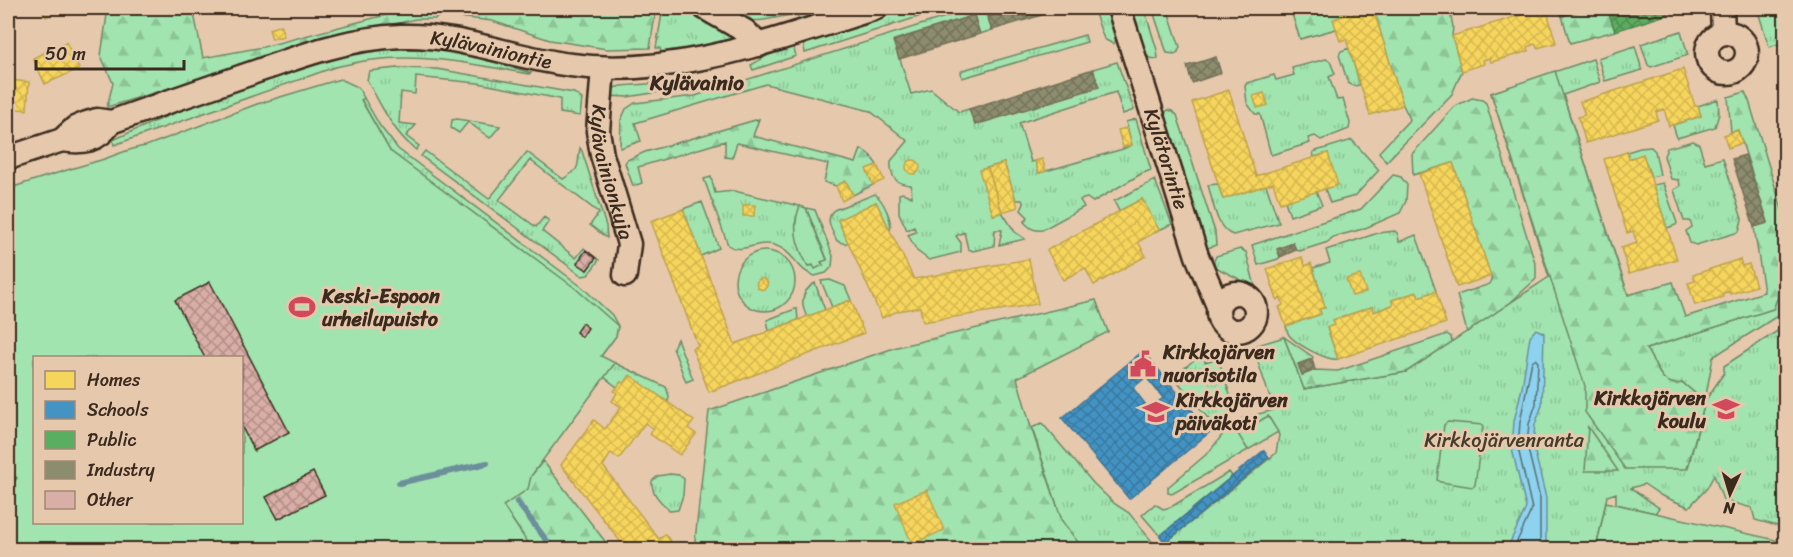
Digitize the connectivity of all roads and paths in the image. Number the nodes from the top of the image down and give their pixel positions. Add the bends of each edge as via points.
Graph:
1 (705, 8) edge
2 (876, 8) edge
3 (1119, 8) edge
4 (1722, 8) edge
5 (1723, 33) dead end
6 (759, 45) junction
7 (603, 68) junction
8 (8, 158) edge
9 (625, 275) dead end
10 (1218, 306) dead end

1 - 6 street
2 - 6 street, Kylävainiontie
3 - 10 street, Kylätorintie via 1197,256
4 - 5 street
6 - 7 street, Kylävainiontie via 673,62
7 - 8 street, Kylävainiontie via 569,65 457,40 402,36 367,40 312,52 111,122 103,134 80,142 62,140
7 - 9 street, Kylävainionkuja via 597,131 629,244

